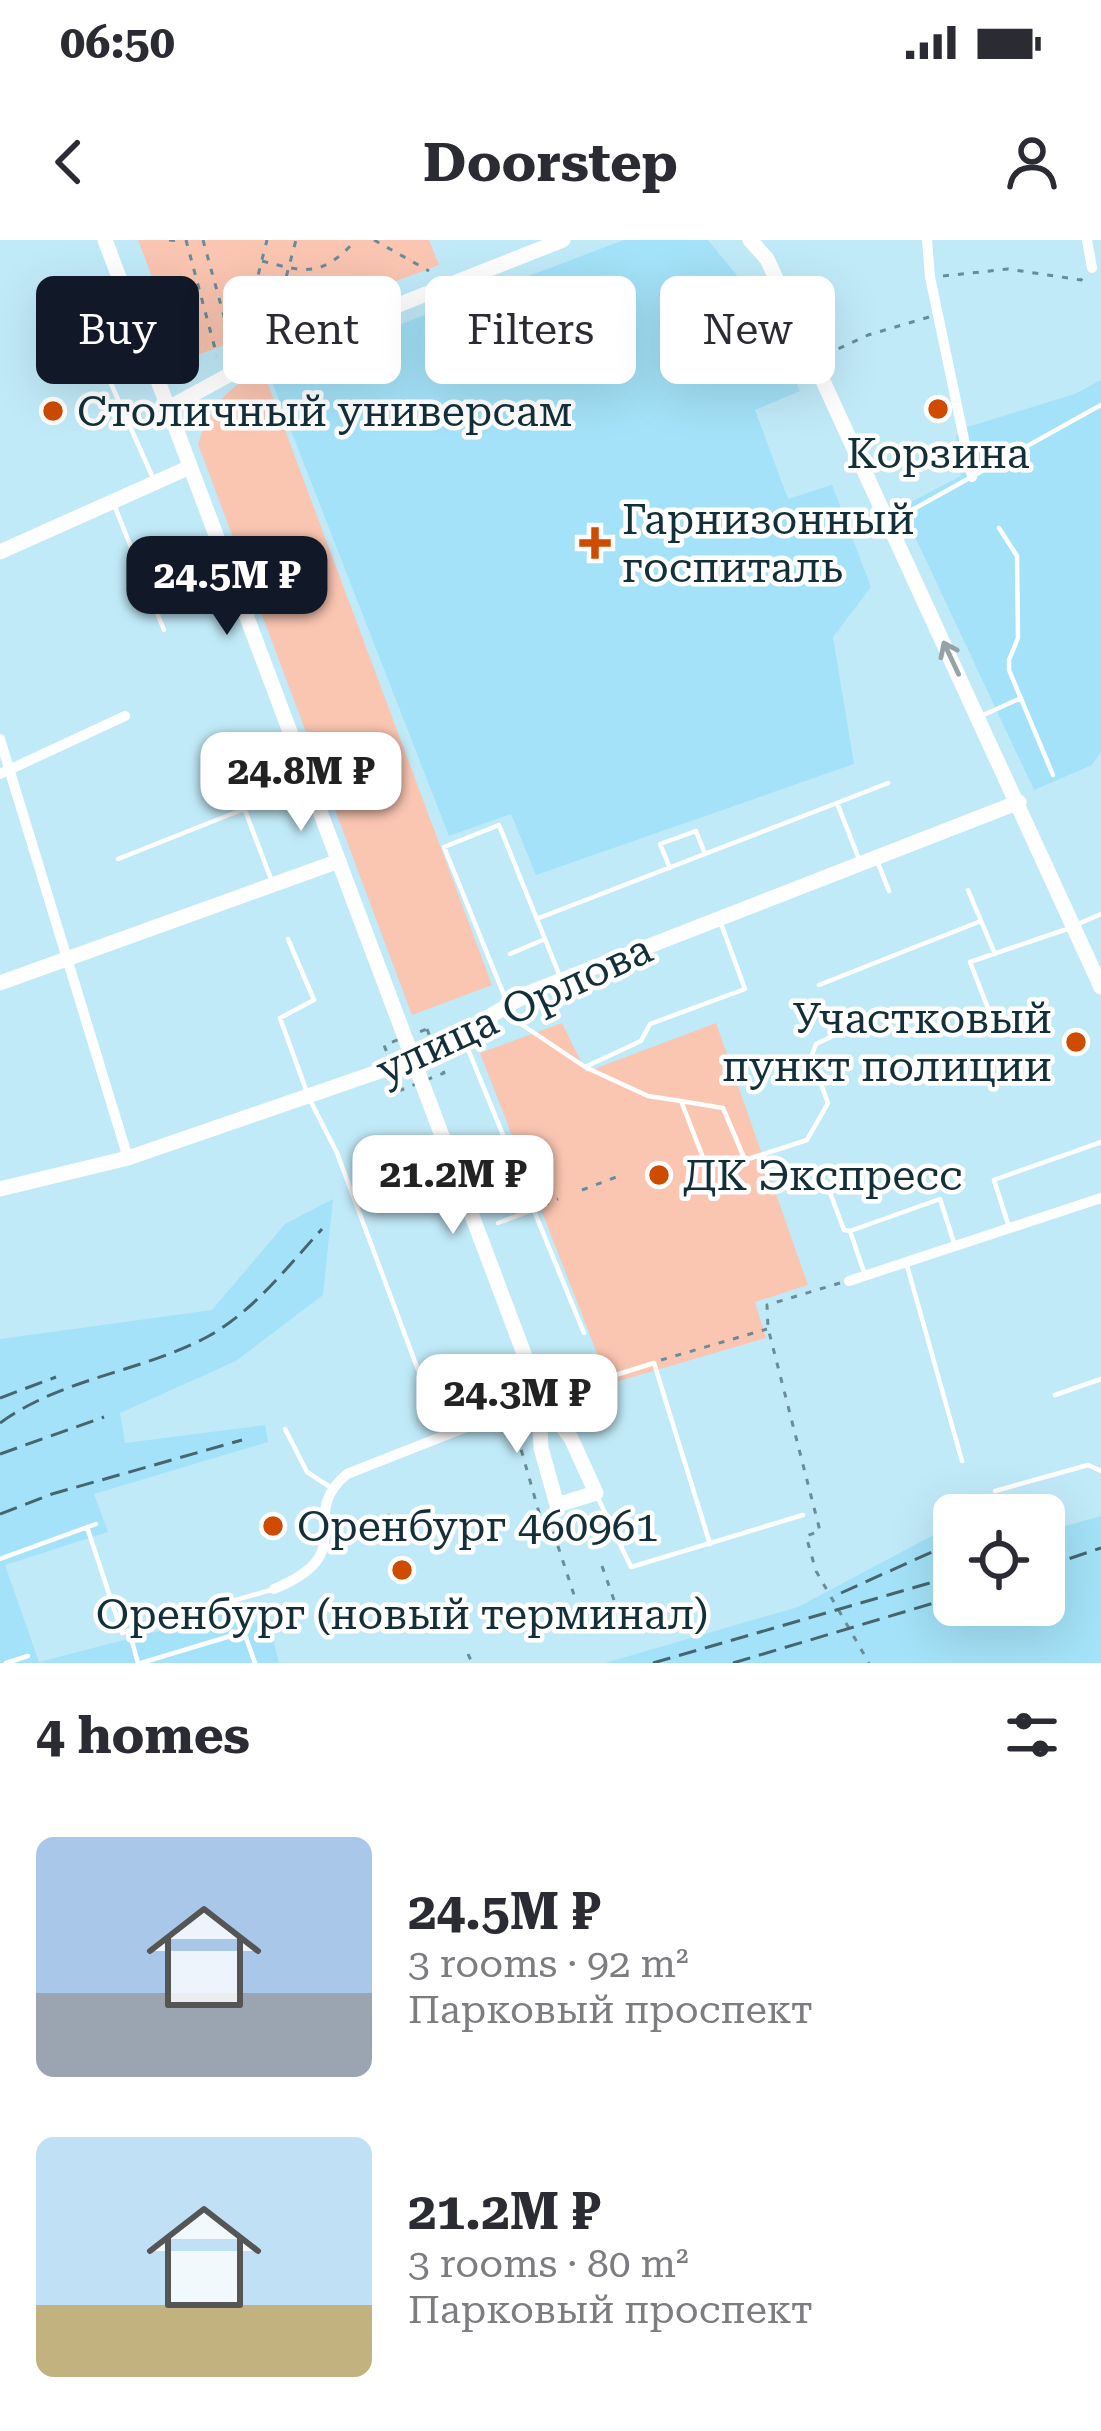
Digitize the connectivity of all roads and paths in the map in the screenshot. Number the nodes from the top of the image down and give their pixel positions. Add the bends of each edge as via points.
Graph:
1 (105, 240) edge
2 (169, 240) edge
3 (186, 240) edge
4 (203, 240) edge
5 (267, 240) edge
6 (296, 240) edge
7 (356, 240) edge
8 (374, 240) edge
9 (563, 240) edge
10 (750, 240) edge
11 (761, 240) edge
12 (927, 240) edge
13 (1087, 240) edge
14 (766, 259) junction
15 (262, 261) junction
16 (288, 268) junction
17 (1092, 268) joint
18 (429, 272) dead end
19 (118, 276) edge
20 (258, 276) edge
21 (286, 276) edge
22 (774, 276) edge
23 (930, 277) junction
24 (223, 313) edge
25 (938, 313) junction
26 (835, 351) edge
27 (217, 356) dead end
28 (111, 384) edge
29 (160, 384) edge
30 (824, 384) edge
31 (1101, 405) edge
32 (169, 408) junction
33 (190, 467) junction
34 (972, 477) junction
35 (155, 483) junction
36 (112, 502) junction
37 (889, 523) junction
38 (999, 528) dead end
39 (0, 552) edge
40 (164, 630) dead end
41 (1021, 698) junction
42 (125, 716) dead end
43 (979, 718) junction
44 (0, 739) edge
45 (220, 744) dead end
46 (5, 773) edge
47 (1053, 775) dead end
48 (889, 783) dead end
49 (1018, 802) junction
50 (837, 803) junction
51 (244, 809) junction
52 (705, 854) junction
53 (118, 859) dead end
54 (339, 861) junction
55 (868, 861) junction
56 (670, 868) junction
57 (273, 884) junction
58 (968, 890) dead end
59 (889, 891) dead end
60 (1101, 914) edge
61 (537, 918) junction
62 (719, 918) junction
63 (981, 921) junction
64 (1074, 926) junction
65 (288, 939) dead end
66 (545, 939) junction
67 (510, 953) dead end
68 (995, 954) junction
69 (70, 960) junction
70 (561, 979) junction
71 (0, 982) edge
72 (819, 985) dead end
73 (1101, 987) edge
74 (507, 1003) junction
75 (824, 1010) dead end
76 (461, 1032) junction
77 (998, 1034) dead end
78 (412, 1060) junction
79 (585, 1066) junction
80 (309, 1098) junction
81 (682, 1101) junction
82 (1101, 1142) edge
83 (128, 1158) junction
84 (619, 1176) dead end
85 (826, 1182) dead end
86 (0, 1189) edge
87 (583, 1190) dead end
88 (718, 1196) dead end
89 (1101, 1198) edge
90 (558, 1199) dead end
91 (535, 1209) junction
92 (498, 1223) dead end
93 (1010, 1228) junction
94 (850, 1231) junction
95 (956, 1246) junction
96 (906, 1262) junction
97 (866, 1275) junction
98 (849, 1281) joint
99 (768, 1328) junction
100 (584, 1333) dead end
101 (654, 1363) junction
102 (508, 1378) dead end
103 (1101, 1379) edge
104 (1055, 1395) dead end
105 (541, 1398) junction
106 (510, 1411) junction
107 (285, 1429) dead end
108 (442, 1435) junction
109 (962, 1461) dead end
110 (1101, 1471) edge
111 (332, 1489) junction
112 (995, 1491) dead end
113 (596, 1493) junction
114 (388, 1514) dead end
115 (803, 1516) dead end
116 (96, 1524) dead end
117 (87, 1528) junction
118 (394, 1531) dead end
119 (710, 1544) junction
120 (0, 1558) edge
121 (602, 1565) dead end
122 (274, 1589) joint
123 (614, 1600) dead end
124 (587, 1607) dead end
125 (580, 1610) dead end
126 (454, 1612) dead end
127 (446, 1614) dead end
128 (591, 1619) dead end
129 (129, 1631) junction
130 (468, 1654) dead end
131 (28, 1656) dead end
132 (6, 1663) edge
133 (139, 1663) edge
134 (255, 1663) edge
135 (472, 1663) edge
136 (869, 1663) edge

1 - 19 street
2 - 3 path
3 - 27 path
4 - 24 path
5 - 15 path
6 - 16 path
7 - 16 path via 316,270
8 - 18 path
9 - 32 street via 251,363
10 - 14 street
11 - 14 street
12 - 23 street
13 - 17 street
14 - 22 street
15 - 16 path
15 - 20 path
16 - 21 path
17 - 23 path via 1081,280 1008,269
23 - 25 street
25 - 26 path
25 - 34 street
28 - 35 lane
29 - 32 street
30 - 37 street
31 - 34 lane
32 - 33 street
33 - 35 street
33 - 54 street
34 - 37 lane
35 - 36 street
36 - 39 street
36 - 40 lane
43 -> 37 street
38 - 41 lane via 1017,556 1018,638 1009,660
41 - 43 lane
41 - 47 lane
42 - 46 street
43 - 49 street
44 - 46 street
45 - 51 lane
46 - 69 street
48 - 50 lane
49 - 55 street, улица Орлова
49 - 64 street
50 - 52 lane
50 - 55 lane
51 - 53 lane
51 - 57 lane
52 - 56 lane
52 - 56 lane via 696,831 660,844
54 - 57 street
54 - 78 street
55 - 59 lane
55 - 62 street, улица Орлова
56 - 61 lane
57 - 69 street
58 - 63 lane
60 - 64 lane
61 - 66 lane
61 - 74 lane via 499,824 445,847
62 - 70 street, улица Орлова
62 - 79 lane via 745,988 650,1024 641,1041
63 - 68 lane
63 - 72 lane
64 - 68 lane
64 - 73 street
65 - 80 lane via 314,1000 280,1018
66 - 67 lane
66 - 70 lane
68 - 77 lane via 970,962
69 - 71 street
69 - 83 street
70 - 74 street, улица Орлова
74 - 76 street, улица Орлова
74 - 79 lane via 521,1024
75 - 81 lane via 833,1036 816,1044 812,1057 828,1103 807,1140 745,1160 723,1108
76 - 78 street, улица Орлова
76 - 91 lane
78 - 80 street, улица Орлова
78 - 105 street
79 - 81 lane via 649,1096
80 - 83 street, улица Орлова
80 - 108 lane via 338,1153
81 - 88 lane
82 - 93 lane via 994,1180
83 - 86 street, улица Орлова
84 - 87 path
85 - 94 lane
89 - 93 street
90 - 91 path
91 - 92 lane
91 - 100 lane
93 - 95 street
94 - 95 lane via 940,1199
94 - 97 lane
95 - 96 street
96 - 97 street
96 - 109 lane
97 - 98 street
98 - 99 path via 767,1305
99 - 101 path
99 - 136 path via 820,1532 806,1536 816,1571
101 - 105 lane
101 - 119 lane
102 - 106 path
103 - 104 lane
105 - 106 street
105 - 113 street
105 - 113 street via 541,1448 557,1504
106 - 108 street
106 - 125 path via 540,1516 551,1525
107 - 111 lane via 307,1472
108 - 111 street via 362,1466
110 - 112 lane via 1088,1465
111 - 122 street via 325,1552 303,1576
113 - 119 lane via 629,1567
114 - 118 path
115 - 119 lane
116 - 117 lane
117 - 120 lane
117 - 129 lane via 122,1633
121 - 123 path
122 - 129 lane
124 - 128 path
126 - 127 path
129 - 133 lane
130 - 135 path
131 - 132 lane
133 - 134 lane via 244,1632

